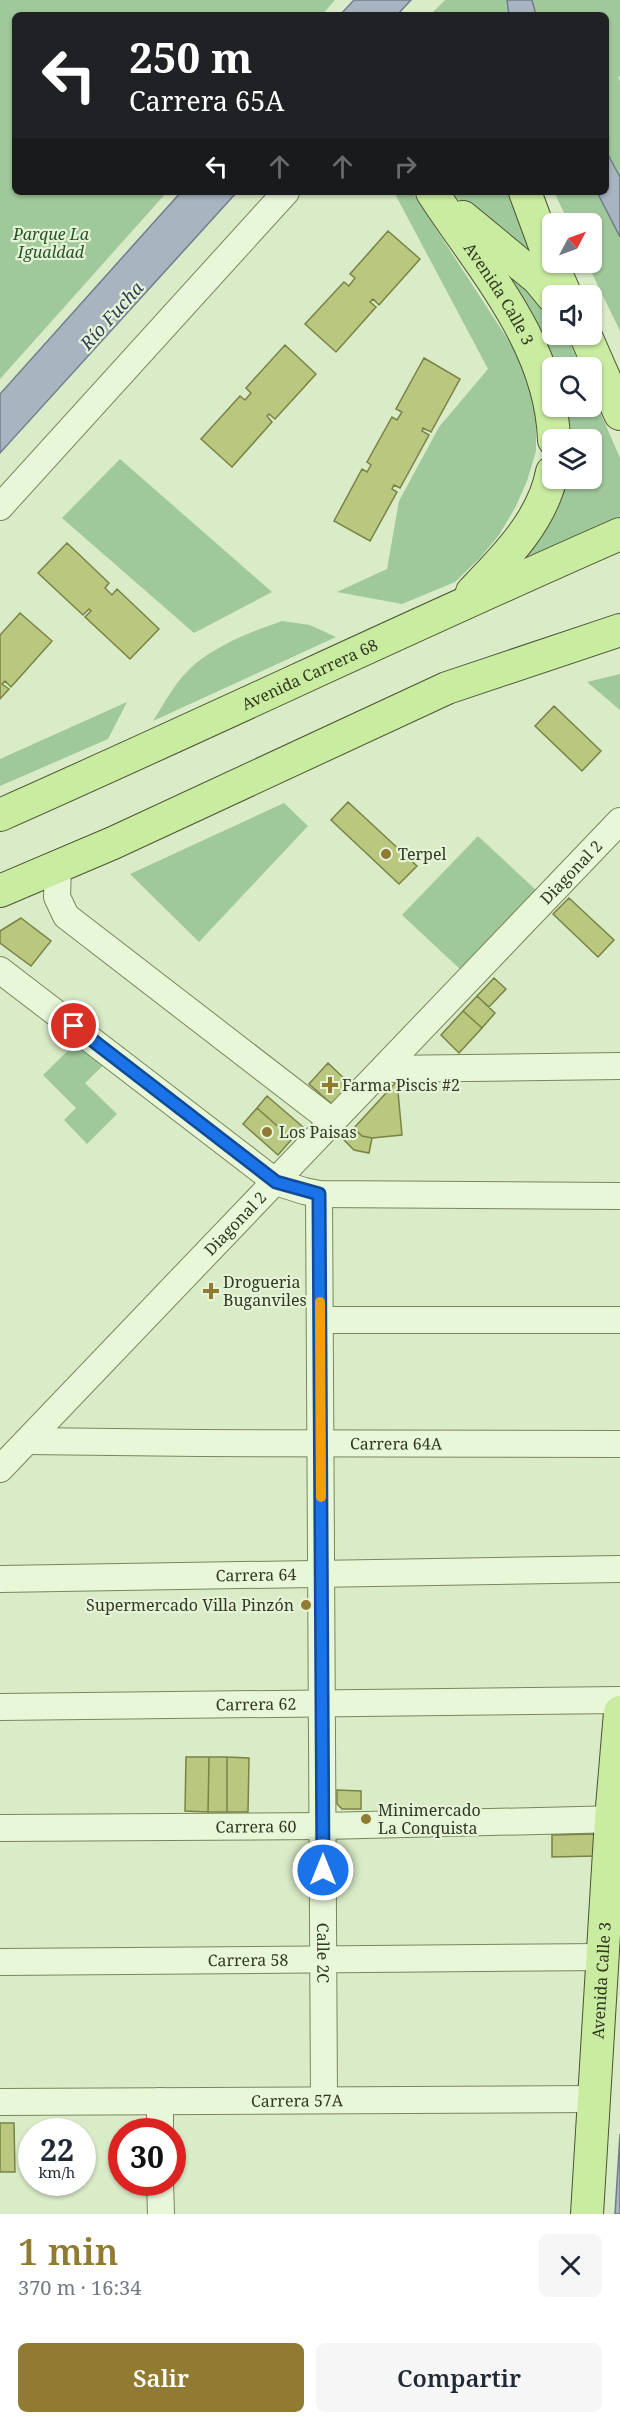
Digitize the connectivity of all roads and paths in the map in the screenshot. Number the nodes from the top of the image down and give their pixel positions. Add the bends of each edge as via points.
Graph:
1 (283, 195) edge
2 (436, 195) edge
3 (438, 195) edge
4 (526, 195) edge
5 (535, 195) edge
6 (544, 213) edge
7 (543, 285) edge
8 (561, 285) edge
9 (602, 339) edge
10 (589, 345) edge
11 (620, 377) edge
12 (620, 414) edge
13 (553, 429) edge
14 (547, 489) edge
15 (0, 507) edge
16 (620, 534) edge
17 (459, 604) junction
18 (620, 630) edge
19 (0, 815) edge
20 (620, 821) edge
21 (58, 866) junction
22 (0, 891) edge
23 (0, 970) edge
24 (620, 1066) edge
25 (384, 1069) junction
26 (333, 1122) junction
27 (276, 1182) junction
28 (319, 1194) junction
29 (620, 1196) edge
30 (320, 1320) junction
31 (620, 1320) edge
32 (27, 1441) junction
33 (321, 1443) junction
34 (620, 1443) edge
35 (0, 1469) edge
36 (620, 1569) edge
37 (321, 1574) junction
38 (0, 1579) edge
39 (620, 1700) edge
40 (322, 1704) junction
41 (0, 1707) edge
42 (620, 1712) edge
43 (616, 1819) edge
44 (323, 1826) junction
45 (0, 1828) edge
46 (603, 1957) junction
47 (323, 1959) junction
48 (0, 1962) edge
49 (594, 2099) junction
50 (324, 2100) junction
51 (160, 2101) junction
52 (0, 2102) edge
53 (160, 2118) edge
54 (160, 2196) edge
55 (160, 2214) edge
56 (587, 2214) edge

1 - 15 street
2 - 13 main road, Avenida Calle 3 via 518,320 543,381
3 - 7 main road, Avenida Calle 3
4 - 8 main road
5 - 6 main road
9 - 11 main road
10 - 12 main road
14 - 17 main road via 525,532
16 - 17 main road, Avenida Carrera 68
17 - 19 main road, Avenida Carrera 68
18 - 21 main road via 447,688
20 - 25 street, Diagonal 2
21 - 22 main road
21 - 26 street via 57,897 66,916
23 - 27 street
24 - 25 street
25 - 26 street, Diagonal 2
26 - 27 street, Diagonal 2
27 - 28 street
27 - 32 street, Diagonal 2
28 - 29 street
28 - 30 street, Calle 2C
30 - 31 street
30 - 33 street, Calle 2C
32 - 33 street, Carrera 64A
32 - 35 street, Diagonal 2
33 - 34 street, Carrera 64A
33 - 37 street, Calle 2C
36 - 37 street, Carrera 64
37 - 38 street, Carrera 64
37 - 40 street, Calle 2C
39 - 40 street, Carrera 62
40 - 41 street, Carrera 62
40 - 44 street, Calle 2C
42 - 43 main road, Avenida Calle 3
43 - 44 street, Carrera 60
43 - 46 main road, Avenida Calle 3
44 - 45 street, Carrera 60
44 - 47 street, Calle 2C
46 - 47 street, Carrera 58
46 - 49 main road, Avenida Calle 3
47 - 48 street, Carrera 58
47 - 50 street, Calle 2C
49 - 50 street, Carrera 57A
49 - 56 main road, Avenida Calle 3
50 - 51 street, Carrera 57A
51 - 52 street, Carrera 57A
51 - 53 street
54 - 55 street

